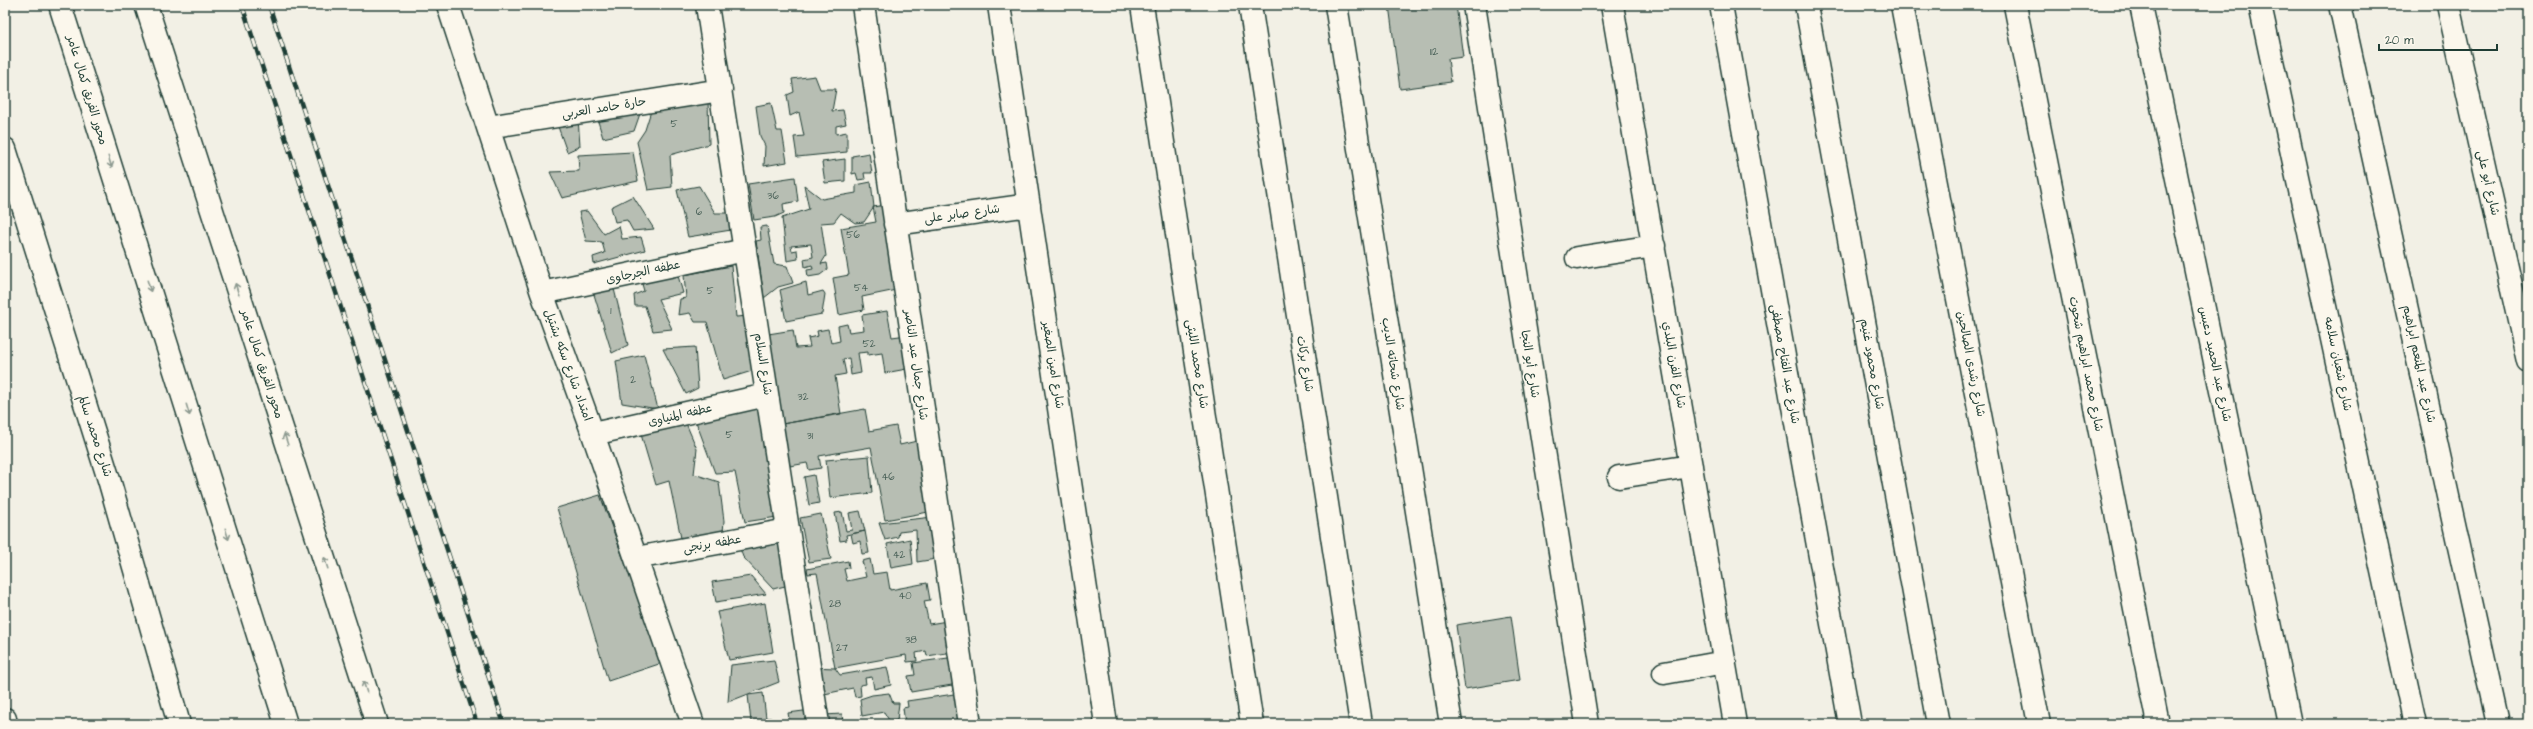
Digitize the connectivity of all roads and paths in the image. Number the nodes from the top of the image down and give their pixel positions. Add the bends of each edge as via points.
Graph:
1 (60, 5) edge
2 (146, 5) edge
3 (448, 5) edge
4 (707, 5) edge
5 (863, 5) edge
6 (999, 5) edge
7 (1142, 5) edge
8 (1250, 5) edge
9 (1336, 5) edge
10 (1474, 5) edge
11 (1612, 5) edge
12 (1721, 5) edge
13 (1806, 5) edge
14 (1902, 5) edge
15 (2015, 5) edge
16 (2141, 5) edge
17 (2260, 5) edge
18 (2340, 5) edge
19 (2448, 5) edge
20 (720, 90) junction
21 (488, 127) junction
22 (5, 149) edge
23 (1029, 205) junction
24 (895, 224) junction
25 (1654, 246) junction
26 (745, 250) junction
27 (1577, 258) dead end
28 (542, 293) junction
29 (2528, 362) edge
30 (767, 395) junction
31 (593, 434) junction
32 (1691, 466) junction
33 (1619, 477) dead end
34 (788, 530) junction
35 (636, 558) junction
36 (1725, 662) junction
37 (1664, 673) dead end
38 (5, 719) edge
39 (6, 724) edge
40 (178, 724) edge
41 (286, 724) edge
42 (377, 724) edge
43 (693, 724) edge
44 (818, 724) edge
45 (970, 724) edge
46 (1106, 724) edge
47 (1252, 724) edge
48 (1361, 724) edge
49 (1451, 724) edge
50 (1587, 724) edge
51 (1735, 724) edge
52 (1850, 724) edge
53 (1938, 724) edge
54 (2040, 724) edge
55 (2158, 724) edge
56 (2290, 724) edge
57 (2415, 724) edge
58 (2498, 724) edge

1 -> 41 street, محور الفريق كمال عامر
42 -> 2 street, محور الفريق كمال عامر
3 - 21 street, امتداد شارع سكه بشتيل
4 - 20 street, شارع السلام
5 - 24 street, شارع جمال عبد الناصر
6 - 23 street, شارع امين الصغير
7 - 47 street, شارع محمد الليثى
8 - 48 street, شارع بركات
9 - 49 street, شارع شحاته الديب
10 - 50 street, شارع أبو النجا
11 - 25 street, شارع الفرن البلدي
12 - 52 street, شارع عبد الفتاح مصطفى
13 - 53 street, شارع محمود غنيم
14 - 54 street, شارع رشدى الصالحين
15 - 55 street, شارع محمد ابراهيم شحوت
16 - 56 street, شارع عبد الحميد دعبس
17 - 57 street, شارع شعبان سلامه
18 - 58 street, شارع عبد المنعم ابراهيم
19 - 29 street, شارع أبو على
20 - 21 street, حارة حامد العربى
20 - 26 street, شارع السلام
21 - 28 street, امتداد شارع سكه بشتيل
22 - 40 street, شارع محمد سالم via 110,483
23 - 24 street, شارع صابر على
23 - 46 street, شارع امين الصغير
24 - 45 street, شارع جمال عبد الناصر
25 - 27 street
25 - 32 street, شارع الفرن البلدي
26 - 28 street, عطفه الجرجاوى
26 - 30 street, شارع السلام
28 - 31 street, امتداد شارع سكه بشتيل
30 - 31 street, عطفه المنياوى
30 - 34 street, شارع السلام
31 - 35 street, امتداد شارع سكه بشتيل
32 - 33 street
32 - 36 street, شارع الفرن البلدي
34 - 35 street, عطفه برنجى
34 - 44 street, شارع السلام
35 - 43 street, امتداد شارع سكه بشتيل
36 - 37 street
36 - 51 street, شارع الفرن البلدي
38 - 39 street

